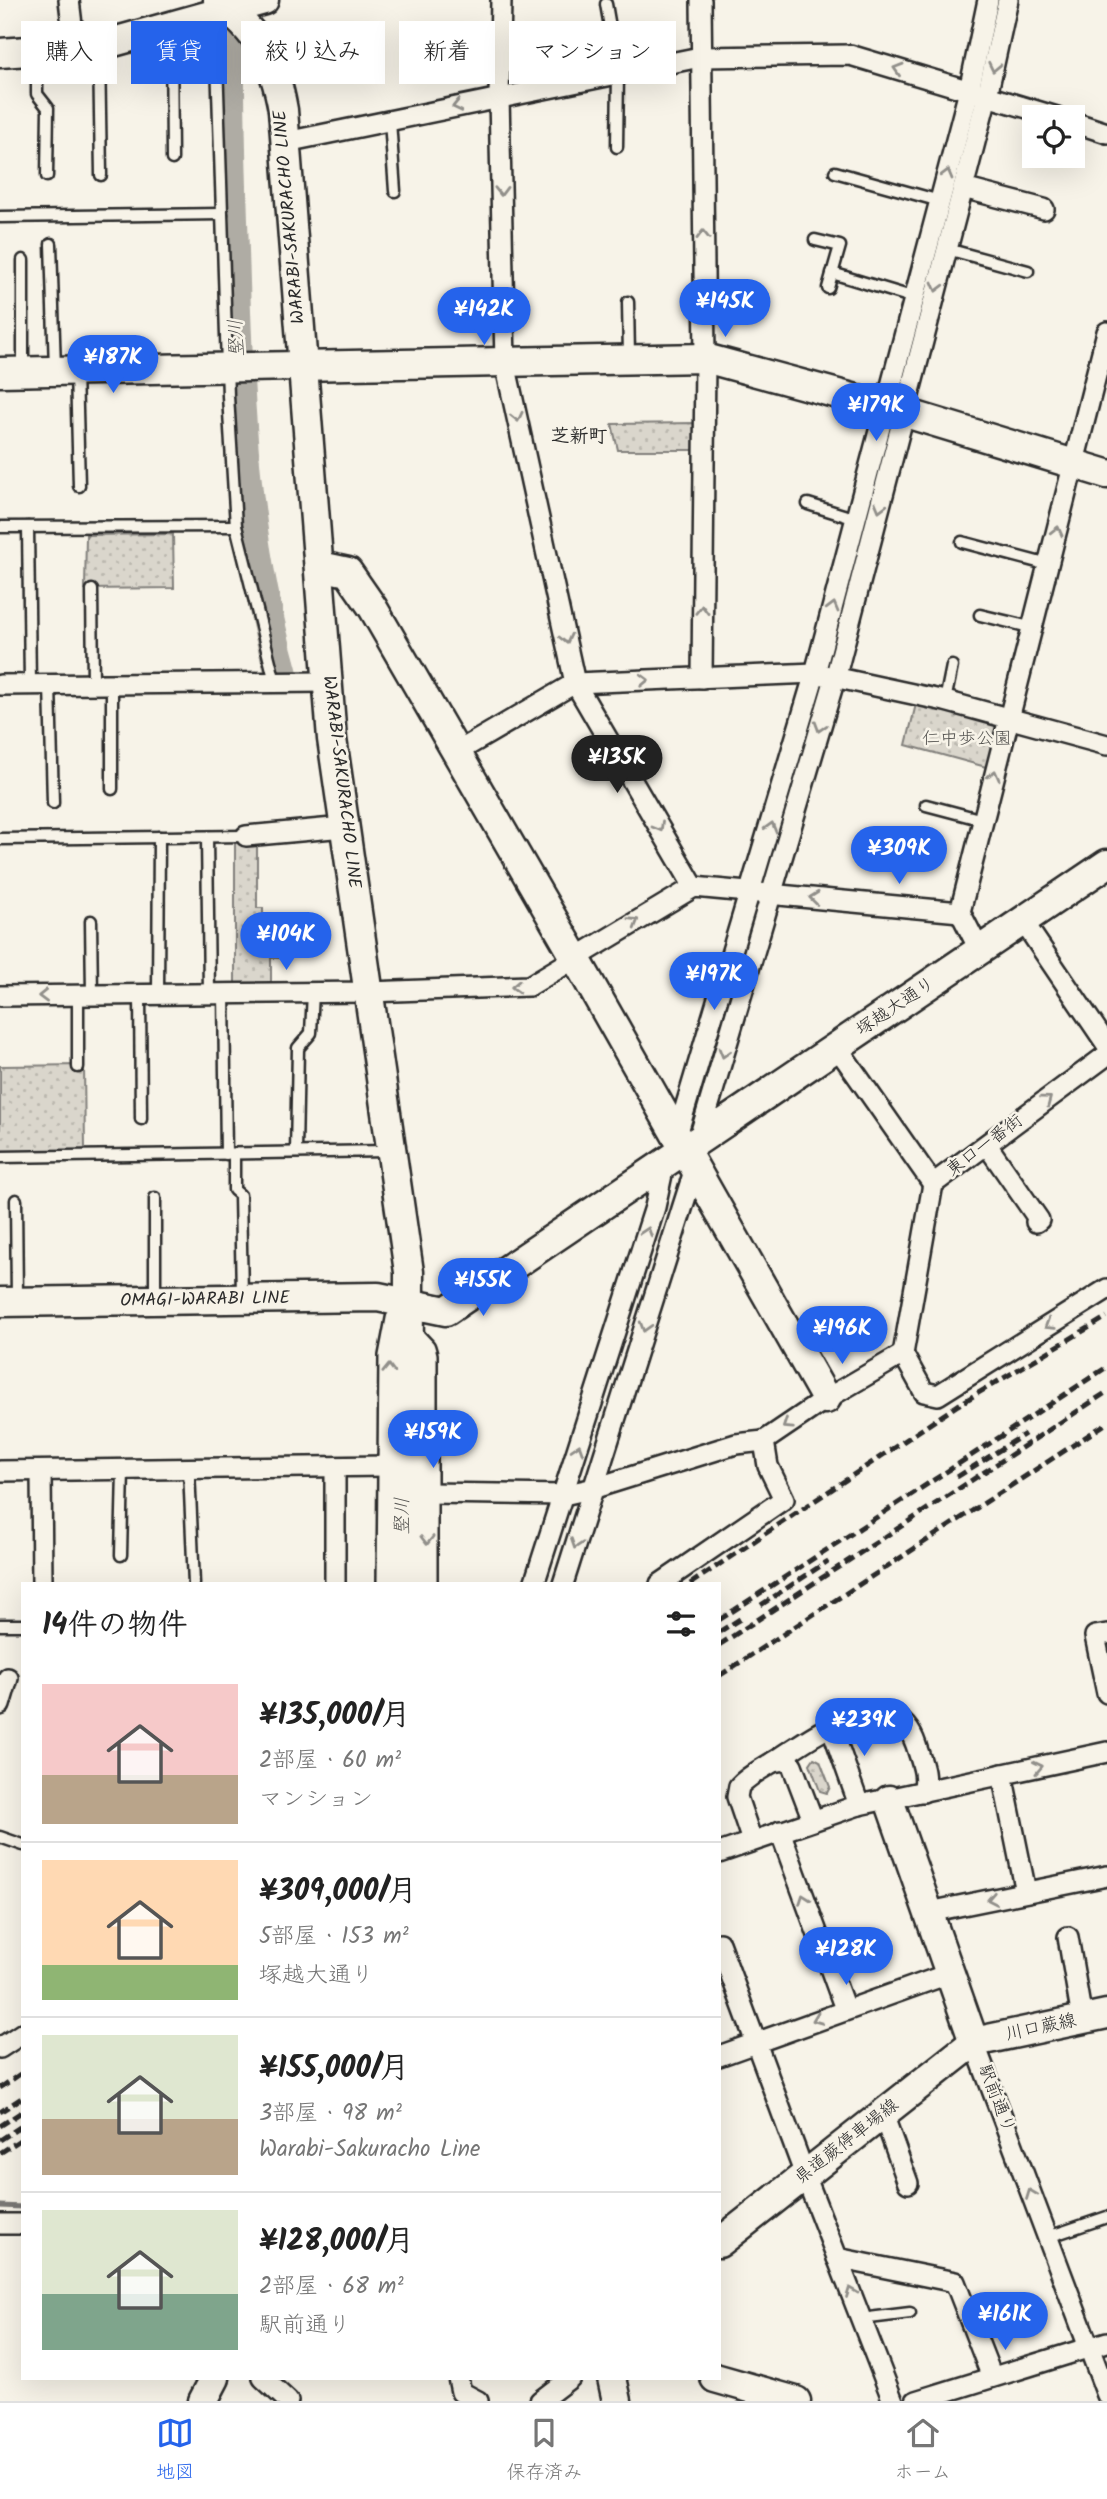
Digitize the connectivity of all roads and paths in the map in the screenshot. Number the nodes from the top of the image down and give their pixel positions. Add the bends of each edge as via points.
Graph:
1 (69, 0) edge
2 (264, 0) edge
3 (501, 0) edge
4 (701, 0) edge
5 (988, 0) edge
6 (1008, 0) edge
7 (606, 4) dead end
8 (225, 11) edge
9 (77, 21) edge
10 (191, 21) edge
11 (609, 21) edge
12 (21, 52) edge
13 (0, 53) edge
14 (700, 57) junction
15 (676, 62) edge
16 (37, 84) edge
17 (91, 84) edge
18 (171, 84) edge
19 (563, 84) edge
20 (618, 84) edge
21 (978, 93) junction
22 (499, 97) junction
23 (1022, 106) edge
24 (390, 121) junction
25 (1085, 126) edge
26 (1107, 133) edge
27 (286, 142) junction
28 (617, 148) dead end
29 (172, 159) dead end
30 (835, 172) dead end
31 (101, 175) dead end
32 (47, 176) dead end
33 (963, 188) junction
34 (395, 191) dead end
35 (940, 201) junction
36 (1044, 209) dead end
37 (222, 214) junction
38 (0, 217) edge
39 (815, 240) dead end
40 (51, 244) dead end
41 (947, 249) junction
42 (23, 260) dead end
43 (1028, 271) dead end
44 (832, 273) junction
45 (828, 288) dead end
46 (915, 298) junction
47 (628, 302) dead end
48 (1107, 332) edge
49 (705, 358) junction
50 (1104, 358) edge
51 (629, 360) junction
52 (505, 363) junction
53 (302, 367) junction
54 (234, 369) junction
55 (66, 371) junction
56 (11, 372) edge
57 (895, 410) junction
58 (1074, 464) junction
59 (1107, 474) edge
60 (79, 486) dead end
61 (807, 504) dead end
62 (856, 519) junction
63 (236, 526) junction
64 (0, 527) edge
65 (28, 527) junction
66 (962, 542) dead end
67 (1049, 565) junction
68 (320, 566) junction
69 (92, 590) dead end
70 (980, 615) dead end
71 (1034, 628) junction
72 (953, 666) dead end
73 (815, 673) junction
74 (836, 675) junction
75 (702, 678) junction
76 (327, 681) junction
77 (275, 682) junction
78 (576, 683) junction
79 (40, 684) junction
80 (103, 684) junction
81 (0, 685) edge
82 (944, 701) junction
83 (1009, 717) junction
84 (1107, 744) edge
85 (457, 752) junction
86 (112, 789) dead end
87 (52, 803) dead end
88 (926, 805) dead end
89 (983, 820) junction
90 (344, 827) junction
91 (207, 836) junction
92 (246, 836) joint
93 (159, 837) junction
94 (0, 839) edge
95 (1107, 864) edge
96 (694, 887) junction
97 (761, 893) junction
98 (960, 912) junction
99 (91, 921) dead end
100 (1023, 921) junction
101 (980, 951) junction
102 (576, 957) junction
103 (313, 992) junction
104 (369, 992) junction
105 (217, 993) junction
106 (149, 994) junction
107 (85, 995) junction
108 (0, 996) edge
109 (1107, 1045) edge
110 (837, 1047) junction
111 (1107, 1055) edge
112 (79, 1067) dead end
113 (141, 1119) dead end
114 (987, 1145) junction
115 (394, 1151) junction
116 (296, 1152) junction
117 (684, 1152) junction
118 (230, 1154) junction
119 (0, 1157) edge
120 (933, 1184) junction
121 (155, 1198) dead end
122 (16, 1200) dead end
123 (1036, 1222) dead end
124 (1107, 1289) edge
125 (242, 1299) junction
126 (155, 1300) junction
127 (8, 1302) edge
128 (409, 1331) junction
129 (903, 1354) junction
130 (825, 1399) junction
131 (764, 1441) junction
132 (387, 1466) junction
133 (335, 1467) junction
134 (190, 1469) junction
135 (123, 1470) junction
136 (0, 1471) edge
137 (41, 1471) junction
138 (595, 1488) junction
139 (428, 1493) junction
140 (564, 1495) junction
141 (121, 1555) dead end
142 (42, 1582) edge
143 (194, 1582) edge
144 (335, 1582) edge
145 (387, 1582) edge
146 (408, 1582) edge
147 (427, 1582) edge
148 (535, 1582) edge
149 (564, 1582) edge
150 (663, 1582) edge
151 (0, 1625) edge
152 (21, 1625) edge
153 (1107, 1634) edge
154 (10, 1678) edge
155 (1107, 1693) edge
156 (0, 1705) edge
157 (831, 1726) junction
158 (1107, 1752) edge
159 (773, 1762) junction
160 (1002, 1774) junction
161 (923, 1792) junction
162 (889, 1800) junction
163 (859, 1805) junction
164 (813, 1820) junction
165 (780, 1831) junction
166 (0, 1837) edge
167 (752, 1841) junction
168 (21, 1844) edge
169 (721, 1852) edge
170 (1107, 1876) edge
171 (1026, 1892) junction
172 (929, 1912) junction
173 (1068, 1937) dead end
174 (721, 1952) edge
175 (951, 1973) junction
176 (845, 2009) junction
177 (1095, 2017) edge
178 (21, 2034) edge
179 (974, 2042) junction
180 (756, 2043) junction
181 (0, 2048) edge
182 (721, 2055) edge
183 (883, 2114) junction
184 (805, 2175) junction
185 (908, 2183) dead end
186 (1107, 2217) edge
187 (0, 2224) edge
188 (21, 2224) edge
189 (1048, 2237) junction
190 (721, 2241) edge
191 (838, 2258) junction
192 (910, 2314) dead end
193 (861, 2319) junction
194 (1098, 2345) edge
195 (992, 2378) junction
196 (214, 2380) edge
197 (265, 2380) edge
198 (458, 2380) edge
199 (567, 2380) edge
200 (612, 2380) edge
201 (721, 2380) edge
202 (1107, 2396) edge
203 (203, 2401) edge
204 (288, 2401) edge
205 (478, 2401) edge
206 (540, 2401) edge
207 (617, 2401) edge
208 (796, 2401) edge
209 (893, 2401) edge
210 (916, 2401) edge

1 - 9 street
2 - 8 street
3 - 22 street
4 - 14 street
5 - 21 street
6 -> 21 street
7 - 11 lane
8 - 10 street
8 - 27 street, WARABI-SAKURACHO LINE via 253,32 272,64
8 - 37 lane
12 - 13 street
14 - 15 street
21 -> 14 street via 850,55
49 -> 14 street
16 - 32 lane via 37,94 48,108
17 - 31 lane
18 - 29 lane
19 - 22 street
20 - 28 lane
21 - 23 street
21 - 33 street
35 -> 21 street
22 -> 24 street
22 -> 52 street
24 - 27 street
24 - 34 lane
25 - 26 street
27 - 53 street, WARABI-SAKURACHO LINE
30 - 35 lane
33 - 36 street
33 - 41 street
35 - 46 street
37 - 38 lane
37 - 54 lane
39 - 44 lane via 840,246
40 - 55 lane
41 - 43 lane
41 -> 57 street
42 - 56 lane
44 - 45 lane
44 - 46 lane
46 - 57 street
47 - 51 lane
48 - 50 street
49 - 51 street
49 - 57 street
75 -> 49 street
50 - 58 street
51 - 52 street
52 - 53 street
52 -> 78 street
53 - 54 street
53 - 68 street, WARABI-SAKURACHO LINE
54 - 55 street
54 - 63 lane
55 - 56 street
55 - 60 lane
57 - 58 street
57 - 62 street
57 -> 74 street
58 - 59 street
67 -> 58 street
61 - 62 lane
73 -> 62 street
63 - 65 lane
63 - 77 lane
64 - 65 lane
65 - 79 lane
66 - 67 lane
67 - 71 street
68 - 76 street, WARABI-SAKURACHO LINE
68 - 85 street via 342,570 353,578
69 - 80 lane
70 - 71 lane
71 - 83 street
72 - 82 lane
73 - 74 street
73 - 75 street
97 -> 73 street
74 - 82 street
74 -> 97 street
78 -> 75 street
76 - 77 street
76 - 90 street, WARABI-SAKURACHO LINE
77 - 80 street
78 - 85 street
78 -> 96 street
79 - 80 street
79 - 81 street
79 - 87 lane
80 - 86 lane
82 - 83 street
83 - 84 street
89 -> 83 street
85 - 102 street
88 - 89 lane
89 - 98 street
90 - 92 street
90 - 104 street, WARABI-SAKURACHO LINE
91 - 92 lane
91 - 93 lane
91 - 105 lane
93 - 94 lane
93 - 106 lane
95 - 100 street, 塚越大通り
96 - 97 street
102 -> 96 street
98 -> 97 street
97 - 117 street
98 - 101 street
99 - 107 lane
100 - 101 street, 塚越大通り
100 - 109 street
101 - 110 street, 塚越大通り
102 -> 104 street via 529,986
102 - 117 street
103 - 104 street
103 - 105 street
103 - 116 lane via 311,1033 298,1048
104 - 115 street, WARABI-SAKURACHO LINE
105 - 106 street
105 - 118 lane
106 - 107 street
106 - 113 lane
107 -> 108 street
107 - 112 lane
110 - 117 street, 塚越大通り
110 - 120 street
114 -> 111 street, 東口一番街
114 - 120 street, 東口一番街
114 - 123 street via 1039,1220
115 - 116 lane
115 - 128 street, WARABI-SAKURACHO LINE via 407,1252
116 - 118 lane
117 - 128 street, 塚越大通り via 456,1306 436,1311
117 - 130 street
117 -> 138 street
140 -> 117 street via 656,1207
118 - 119 lane
118 - 125 lane via 234,1190 240,1195
120 - 129 street, 東口一番街
121 - 126 lane
122 - 127 lane
124 -> 129 street via 938,1395 924,1392
125 - 126 street, OMAGI-WARABI LINE
125 - 128 street, OMAGI-WARABI LINE via 378,1297
126 - 127 street, OMAGI-WARABI LINE
132 -> 128 street via 389,1356 396,1319
128 - 139 street via 427,1355
128 - 146 street, WARABI-SAKURACHO LINE
129 - 130 street
130 -> 131 street
131 - 138 street via 736,1444
131 - 150 street via 768,1466 783,1499
132 - 133 street
132 - 145 street
133 - 134 street
133 - 144 street
134 - 135 street
134 - 143 lane
135 - 137 street
135 - 141 lane
136 - 137 street
137 - 142 street
138 - 140 street
138 -> 149 street
139 - 140 street
139 -> 147 street
140 - 148 street
151 - 152 lane
153 - 155 street via 1096,1636
154 - 156 street
157 - 159 street
157 - 161 street via 861,1714 899,1720 912,1735 927,1779
157 - 163 street
160 -> 158 street
159 - 164 street via 785,1760 792,1765
159 - 167 street via 742,1782 737,1791
160 - 161 street
160 - 171 street
161 - 162 street
162 - 163 street
162 - 172 street, 駅前通り
163 - 164 street
164 - 165 street
165 - 167 street
176 -> 165 street
166 - 168 lane
167 - 169 street
170 - 171 street
171 -> 172 street
172 - 175 street, 駅前通り
173 - 177 street
174 - 180 street
175 - 176 street
175 - 179 street, 駅前通り
176 -> 180 street
177 - 179 street, 川口蕨線
178 - 181 street
179 - 183 street, 県道蕨停車場線
189 -> 179 street, 駅前通り
180 - 182 street
180 - 184 street
183 - 184 street, 県道蕨停車場線
183 - 185 street
184 - 190 street, 県道蕨停車場線
184 - 191 street
186 - 189 lane
187 - 188 street
189 - 194 street, 駅前通り
193 -> 191 street
191 - 195 street via 955,2282
192 - 193 lane
193 - 209 street
194 - 195 street
194 - 202 street, 駅前通り
195 - 210 street
196 - 203 street
197 - 204 street
198 - 205 street via 461,2392
199 - 206 street
200 - 207 street
201 - 208 street

